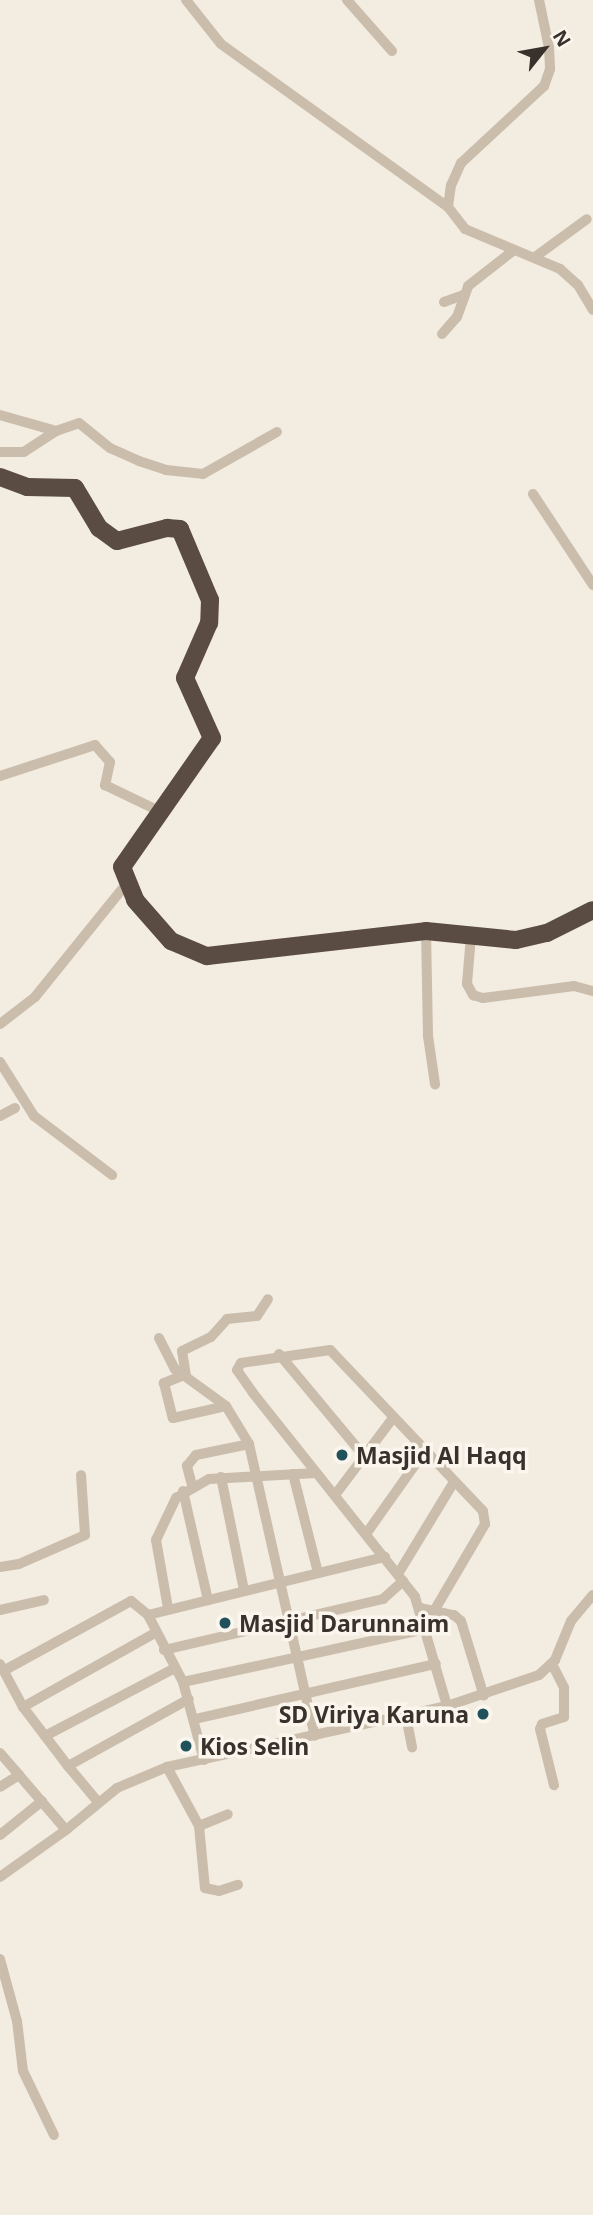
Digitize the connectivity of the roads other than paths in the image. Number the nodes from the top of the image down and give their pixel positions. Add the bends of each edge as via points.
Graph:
1 (186, 0) edge
2 (347, 0) edge
3 (539, 0) edge
4 (392, 51) dead end
5 (448, 207) junction
6 (587, 219) dead end
7 (514, 250) junction
8 (534, 257) junction
9 (463, 295) junction
10 (444, 302) dead end
11 (593, 310) edge
12 (442, 334) dead end
13 (0, 415) edge
14 (56, 431) junction
15 (277, 432) dead end
16 (0, 452) edge
17 (0, 477) edge
18 (533, 494) dead end
19 (593, 585) edge
20 (0, 776) edge
21 (159, 811) junction
22 (127, 883) junction
23 (593, 910) edge
24 (426, 931) junction
25 (471, 936) junction
26 (593, 991) edge
27 (0, 1024) edge
28 (0, 1062) edge
29 (435, 1084) dead end
30 (15, 1108) dead end
31 (0, 1116) edge
32 (112, 1175) dead end
33 (268, 1299) dead end
34 (159, 1338) dead end
35 (279, 1354) junction
36 (185, 1375) junction
37 (226, 1406) junction
38 (393, 1418) junction
39 (248, 1444) junction
40 (424, 1452) junction
41 (365, 1456) junction
42 (316, 1473) junction
43 (258, 1474) junction
44 (293, 1474) junction
45 (81, 1475) dead end
46 (221, 1478) junction
47 (454, 1482) junction
48 (188, 1488) junction
49 (335, 1495) junction
50 (366, 1534) junction
51 (385, 1557) junction
52 (0, 1567) edge
53 (317, 1573) junction
54 (401, 1577) junction
55 (280, 1583) junction
56 (244, 1590) junction
57 (593, 1595) edge
58 (44, 1600) dead end
59 (208, 1600) junction
60 (168, 1608) junction
61 (420, 1608) junction
62 (0, 1610) edge
63 (434, 1611) junction
64 (148, 1615) junction
65 (289, 1619) junction
66 (426, 1629) junction
67 (155, 1633) junction
68 (164, 1650) junction
69 (298, 1657) junction
70 (436, 1664) junction
71 (552, 1664) junction
72 (2, 1667) edge
73 (174, 1668) junction
74 (183, 1682) junction
75 (306, 1695) junction
76 (484, 1696) junction
77 (190, 1699) junction
78 (447, 1706) junction
79 (23, 1707) junction
80 (406, 1716) junction
81 (195, 1718) junction
82 (315, 1736) junction
83 (45, 1737) junction
84 (412, 1747) dead end
85 (0, 1753) edge
86 (204, 1760) junction
87 (68, 1766) junction
88 (167, 1767) junction
89 (19, 1775) junction
90 (554, 1785) dead end
91 (0, 1787) edge
92 (42, 1801) junction
93 (97, 1802) junction
94 (228, 1814) dead end
95 (199, 1826) junction
96 (66, 1830) junction
97 (0, 1835) edge
98 (0, 1877) edge
99 (238, 1885) dead end
100 (0, 1959) edge
101 (54, 2136) dead end

1 - 5 street via 221,44
2 - 4 street
3 - 5 street via 549,48 550,69 544,86 461,163
5 - 7 street via 465,229
6 - 8 street
7 - 8 street
7 - 9 street via 472,282
8 - 11 street via 569,275
9 - 10 street
9 - 12 street via 457,317
13 - 14 street
14 - 15 street via 79,423 110,448 139,461 203,474
14 - 16 street via 24,452
17 - 21 highway via 27,487 75,488 99,528 117,541 172,527 183,533 212,611 186,668 185,683 213,736
18 - 19 street
20 - 21 street via 93,745 110,761 105,785
21 - 22 highway via 126,857 122,867
22 - 24 highway via 160,931 171,941 207,956
22 - 27 street via 35,997
23 - 25 highway via 525,940
24 - 25 highway
24 - 29 street via 428,1036
25 - 26 street via 467,984 473,995 483,998 575,986
28 - 32 street via 34,1116
30 - 31 street
33 - 36 street via 257,1316 227,1319 211,1337 182,1351
34 - 36 street via 170,1363
35 - 38 street via 330,1350
35 - 41 street
35 - 42 street via 245,1360 237,1370
36 - 37 street
36 - 37 street via 164,1383 173,1418
37 - 39 street
38 - 40 street
38 - 41 street
39 - 43 street
39 - 48 street via 196,1455 187,1466
40 - 47 street
40 - 50 street
41 - 49 street
42 - 44 street
42 - 49 street
43 - 44 street
43 - 46 street
43 - 55 street
44 - 53 street
45 - 52 street via 85,1535 19,1564
46 - 48 street
46 - 56 street
47 - 54 street
47 - 63 street via 486,1520
48 - 59 street
48 - 60 street via 169,1506 156,1540
49 - 50 street
50 - 51 street
51 - 53 street
51 - 54 street
53 - 55 street
54 - 61 street
54 - 65 street via 383,1599
55 - 56 street
55 - 65 street
56 - 59 street
57 - 71 street via 571,1621
58 - 62 street
59 - 60 street
60 - 64 street
61 - 63 street
61 - 66 street
63 - 76 street via 461,1621
64 - 67 street
64 - 72 street via 131,1601
65 - 68 street
65 - 69 street
66 - 69 street
66 - 70 street
67 - 68 street
67 - 79 street
68 - 73 street
69 - 74 street
69 - 75 street
70 - 75 street
70 - 78 street
71 - 76 street via 539,1675
71 - 90 street via 564,1688 564,1717 542,1724 540,1729
72 - 79 street
73 - 74 street
73 - 83 street
74 - 77 street
75 - 81 street
75 - 82 street
76 - 78 street
77 - 81 street
77 - 87 street
78 - 80 street
79 - 83 street
80 - 82 street
80 - 84 street
81 - 86 street
82 - 86 street
83 - 87 street
85 - 89 street
86 - 88 street
87 - 93 street
88 - 93 street via 128,1782
88 - 95 street
89 - 91 street
89 - 92 street
92 - 96 street
92 - 97 street
93 - 96 street
94 - 95 street
95 - 99 street via 205,1888 219,1891
96 - 98 street
100 - 101 street via 17,2021 23,2071

